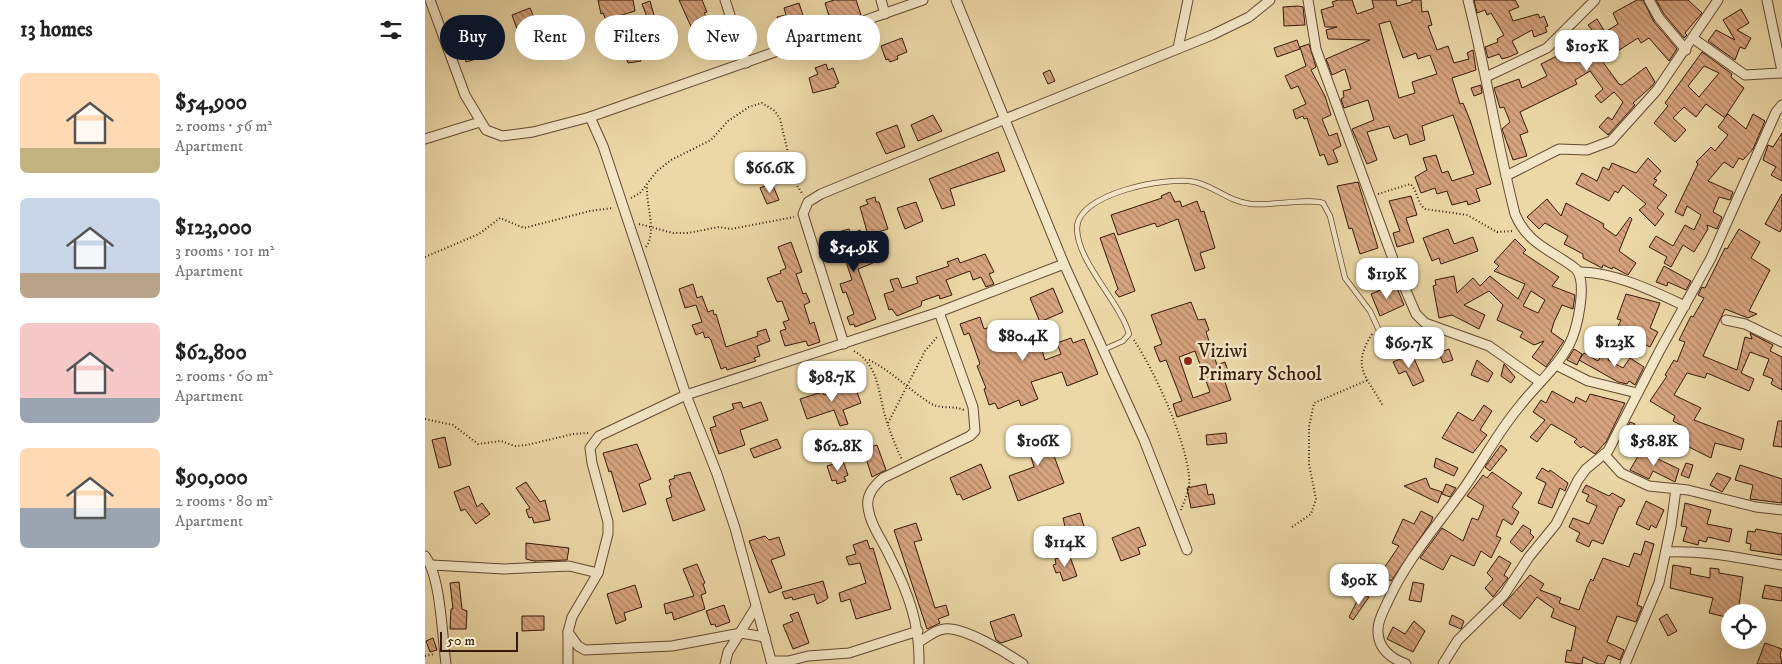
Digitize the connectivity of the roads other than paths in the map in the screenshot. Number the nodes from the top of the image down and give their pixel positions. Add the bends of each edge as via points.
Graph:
1 (430, 0) edge
2 (725, 0) edge
3 (881, 0) edge
4 (923, 0) edge
5 (956, 0) edge
6 (1188, 0) edge
7 (1270, 0) edge
8 (1308, 0) edge
9 (1467, 0) edge
10 (1595, 0) edge
11 (1649, 0) edge
12 (1718, 0) edge
13 (1767, 0) edge
14 (885, 14) junction
15 (1693, 39) junction
16 (1179, 48) junction
17 (1686, 50) junction
18 (746, 63) junction
19 (1782, 72) edge
20 (1486, 77) junction
21 (1782, 104) edge
22 (590, 117) junction
23 (1005, 120) junction
24 (479, 122) junction
25 (425, 139) edge
26 (1506, 176) junction
27 (1064, 264) junction
28 (1579, 272) junction
29 (1685, 306) junction
30 (939, 312) junction
31 (1726, 320) dead end
32 (1782, 342) edge
33 (844, 344) junction
34 (1105, 349) junction
35 (1389, 352) dead end
36 (1556, 365) junction
37 (1540, 382) junction
38 (1637, 393) junction
39 (686, 394) junction
40 (1604, 454) junction
41 (1676, 489) junction
42 (1782, 510) edge
43 (1187, 550) dead end
44 (1666, 552) junction
45 (425, 556) edge
46 (432, 565) junction
47 (1782, 566) edge
48 (598, 573) junction
49 (756, 607) junction
50 (918, 630) junction
51 (568, 632) junction
52 (741, 632) junction
53 (765, 637) junction
54 (919, 642) junction
55 (771, 662) edge
56 (445, 664) edge
57 (568, 664) edge
58 (725, 664) edge
59 (919, 664) edge
60 (1023, 664) edge
61 (1406, 664) edge
62 (1443, 664) edge
63 (1625, 664) edge

1 - 24 street via 465,95
2 - 18 street
3 - 14 street
4 - 14 street
5 - 23 street
6 - 16 street
7 - 16 street via 1249,17
8 - 37 street via 1316,49 1416,314 1425,323 1489,346
9 - 20 street
10 - 20 street via 1547,48
11 - 17 street via 1659,18
12 - 15 street
13 - 19 street
14 - 18 street
15 - 17 street
15 - 19 street via 1745,75
16 - 23 street
17 - 26 street via 1657,90 1611,141 1587,150 1559,150
18 - 22 street
20 - 26 street
21 - 29 street via 1745,178 1711,258
22 - 24 street via 533,132 502,136 486,130
22 - 39 street via 603,146
23 - 27 street
23 - 33 street via 808,202 803,214
24 - 25 street
26 - 28 street via 1515,214 1524,232
27 - 30 street
27 - 34 street
28 - 29 street via 1598,274 1633,285
28 - 36 street via 1582,289 1575,329 1570,344
29 - 38 street
30 - 33 street
30 - 50 street via 975,419 975,431 883,478 873,487 868,506 878,534 904,585
31 - 32 street via 1745,324
33 - 39 street
34 - 35 lane via 1123,342 1129,334 1085,253 1077,229 1078,219 1100,201 1146,183 1166,181 1194,182 1228,199 1252,204 1316,200 1323,203 1330,216 1345,278 1364,300
34 - 43 street
36 - 37 street
36 - 38 street via 1579,378
37 - 61 street via 1505,425 1395,585 1377,629 1379,643 1385,652
38 - 40 street
39 - 48 street via 599,436 590,448 608,528
39 - 49 street via 717,474
40 - 41 street via 1632,480
40 - 62 street via 1578,480 1556,524 1504,595 1458,640
41 - 42 street
41 - 44 street
44 - 47 street via 1723,554
44 - 63 street via 1652,603
45 - 46 street
46 - 48 street via 504,569 569,566
46 - 56 street
48 - 51 street via 572,617
49 - 52 street
49 - 53 street
50 - 54 street
50 - 55 street via 849,652
51 - 52 street via 585,650 672,646
51 - 57 street
52 - 53 street
52 - 58 street via 728,652
53 - 55 street
54 - 59 street
54 - 60 street via 941,629 951,628

